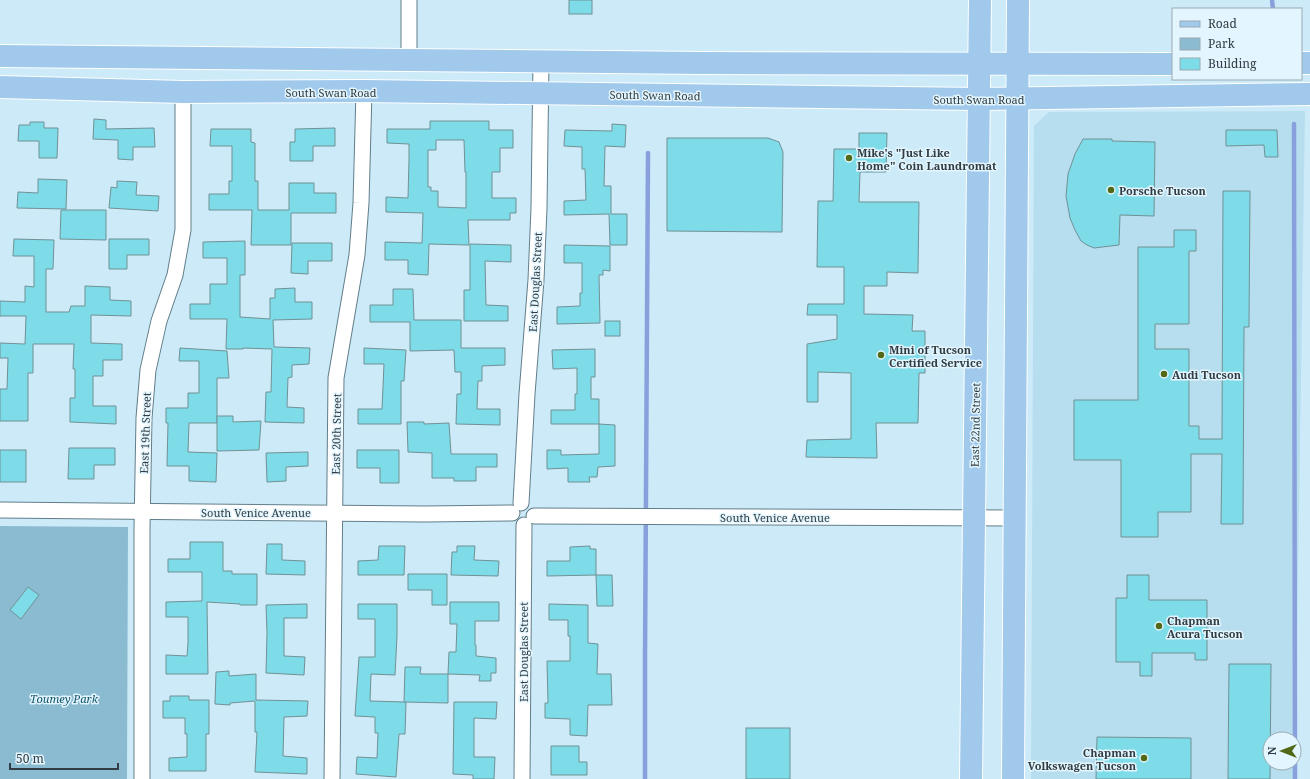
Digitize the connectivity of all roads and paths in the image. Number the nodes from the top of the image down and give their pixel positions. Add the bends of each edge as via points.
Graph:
1 (409, 0) edge
2 (980, 0) edge
3 (1018, 0) edge
4 (0, 56) edge
5 (409, 60) junction
6 (541, 62) junction
7 (980, 64) junction
8 (1018, 64) junction
9 (1172, 64) edge
10 (0, 86) edge
11 (364, 91) junction
12 (183, 92) junction
13 (541, 94) junction
14 (1310, 94) edge
15 (979, 99) junction
16 (1018, 99) junction
17 (517, 508) junction
18 (0, 510) edge
19 (143, 511) junction
20 (334, 512) junction
21 (974, 518) junction
22 (1015, 518) junction
23 (529, 520) junction
24 (142, 779) edge
25 (332, 779) edge
26 (522, 779) edge
27 (972, 779) edge
28 (1013, 779) edge

1 - 5 street
2 - 7 main road, East 22nd Street
3 - 8 main road
4 - 5 main road
5 - 6 main road
6 - 7 main road
6 - 13 street, East Douglas Street
7 - 8 main road
7 - 15 main road, East 22nd Street
8 - 9 main road
8 - 16 main road
10 - 12 main road, South Swan Road
11 - 12 main road, South Swan Road
11 - 13 main road, South Swan Road
11 - 20 street, East 20th Street via 362,203 357,255 336,378
12 - 19 street, East 19th Street via 183,230 174,275 159,321 148,370 144,418
13 - 15 main road, South Swan Road
13 - 17 street, East Douglas Street via 536,280
14 - 16 main road, South Swan Road
15 - 16 main road, South Swan Road
15 - 21 main road, East 22nd Street
16 - 22 main road
17 - 20 street, South Venice Avenue via 426,514
17 - 23 street via 514,520 520,524
17 - 23 street via 525,503 534,509
18 - 19 street, South Venice Avenue
19 - 20 street, South Venice Avenue
19 - 24 street, East 19th Street
20 - 25 street, East 20th Street
21 - 22 street, South Venice Avenue
21 - 23 street, South Venice Avenue
21 - 27 main road, East 22nd Street
22 - 28 main road
23 - 26 street, East Douglas Street

